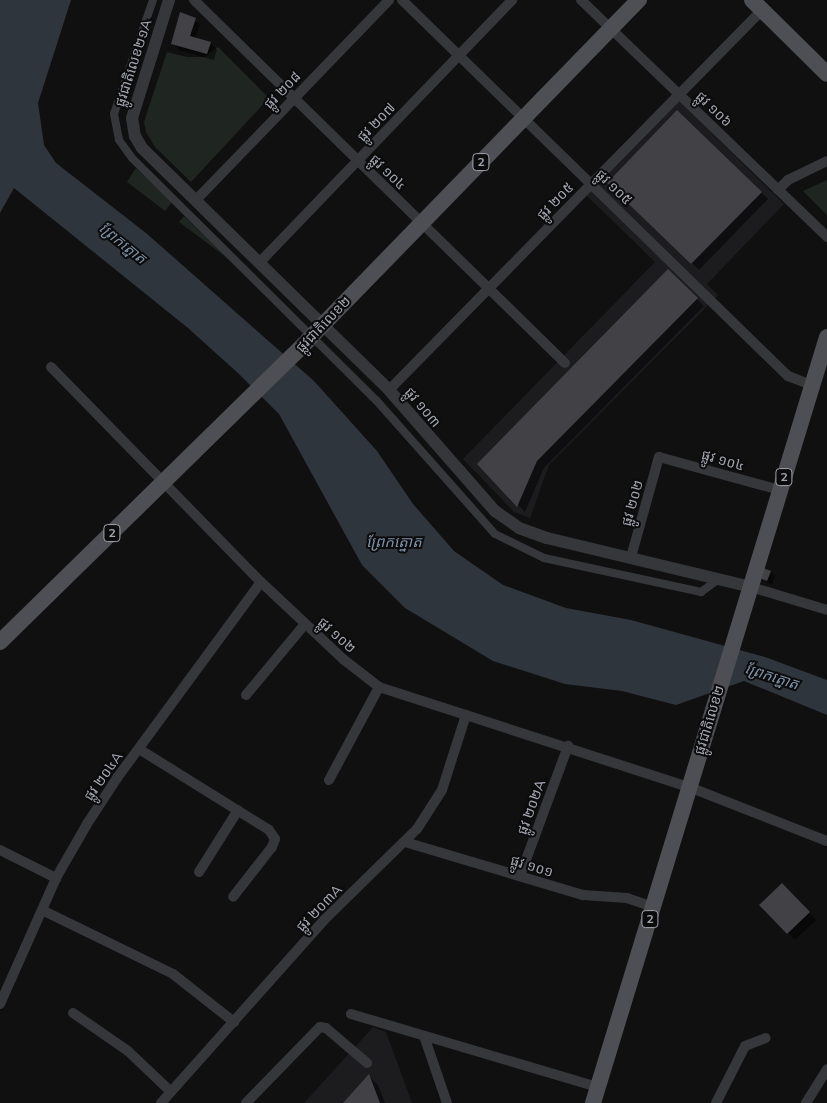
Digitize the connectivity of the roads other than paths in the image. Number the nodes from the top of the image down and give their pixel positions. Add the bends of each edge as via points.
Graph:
1 (153, 0) edge
2 (169, 0) edge
3 (194, 0) edge
4 (389, 0) edge
5 (402, 0) edge
6 (512, 0) edge
7 (581, 0) edge
8 (640, 0) edge
9 (757, 5) edge
10 (611, 29) junction
11 (459, 56) junction
12 (827, 74) edge
13 (679, 95) junction
14 (294, 99) junction
15 (524, 118) junction
16 (135, 136) joint
17 (357, 161) junction
18 (827, 161) edge
19 (591, 184) junction
20 (778, 190) junction
21 (196, 200) junction
22 (421, 223) junction
23 (827, 238) edge
24 (260, 262) junction
25 (489, 289) junction
26 (314, 333) junction
27 (827, 337) edge
28 (564, 363) dead end
29 (52, 368) dead end
30 (812, 385) junction
31 (389, 390) junction
32 (659, 457) joint
33 (164, 483) junction
34 (780, 490) junction
35 (631, 557) junction
36 (719, 579) junction
37 (261, 582) junction
38 (751, 587) junction
39 (827, 610) edge
40 (305, 624) junction
41 (0, 642) edge
42 (379, 688) junction
43 (246, 695) dead end
44 (466, 715) junction
45 (568, 746) junction
46 (139, 749) junction
47 (329, 780) dead end
48 (689, 787) junction
49 (238, 810) junction
50 (827, 841) edge
51 (405, 842) junction
52 (0, 850) edge
53 (199, 872) dead end
54 (520, 876) junction
55 (56, 878) junction
56 (233, 897) dead end
57 (653, 907) junction
58 (44, 911) junction
59 (0, 1004) edge
60 (73, 1012) dead end
61 (351, 1014) dead end
62 (234, 1022) junction
63 (424, 1036) junction
64 (766, 1038) dead end
65 (367, 1063) dead end
66 (827, 1069) edge
67 (171, 1092) junction
68 (596, 1098) edge
69 (162, 1103) edge
70 (246, 1103) edge
71 (447, 1103) edge
72 (716, 1103) edge
73 (806, 1103) edge

1 - 26 street via 114,114 119,140 132,158
2 - 16 street, ផ្លូវជាតិលេខ២១A via 132,118
3 - 14 street, ផ្លូវ ១០៤
4 - 14 street, ផ្លូវ ២០៨
5 - 11 street, ផ្លូវ ១០៥
6 - 11 street, ផ្លូវ ២០៧
7 - 10 street, ផ្លូវ ១០៦
8 - 10 main road, ផ្លូវជាតិលេខ២ / 2
9 - 12 main road
9 - 13 street, ផ្លូវ ២០៥
10 - 13 street, ផ្លូវ ១០៦
10 - 15 main road, ផ្លូវជាតិលេខ២ / 2
11 - 15 street, ផ្លូវ ១០៥
11 - 17 street, ផ្លូវ ២០៧
13 - 19 street, ផ្លូវ ២០៥
13 - 20 street, ផ្លូវ ១០៦
14 - 17 street, ផ្លូវ ១០៤
14 - 21 street, ផ្លូវ ២០៨
15 - 19 street, ផ្លូវ ១០៥
15 - 22 main road, ផ្លូវជាតិលេខ២ / 2
16 - 21 street, ផ្លូវ ១០៣ via 142,148
17 - 22 street, ផ្លូវ ១០៤
17 - 24 street, ផ្លូវ ២០៧
18 - 20 street via 788,180
19 - 25 street, ផ្លូវ ២០៥
19 - 30 street, ផ្លូវ ១០៥ via 788,376
20 - 23 street, ផ្លូវ ១០៦
21 - 24 street, ផ្លូវ ១០៣
22 - 25 street, ផ្លូវ ១០៤
22 - 26 main road, ផ្លូវជាតិលេខ២ / 2
24 - 26 street, ផ្លូវ ១០៣
25 - 28 street, ផ្លូវ ១០៤
25 - 31 street, ផ្លូវ ២០៥
26 - 31 street, ផ្លូវ ១០៣
26 - 33 main road, ផ្លូវជាតិលេខ២ / 2
26 - 36 street via 495,534 544,558 701,592
27 - 30 main road, ផ្លូវជាតិលេខ២ / 2
29 - 33 street, ផ្លូវ ១០២
30 - 34 main road, ផ្លូវជាតិលេខ២ / 2
31 - 35 street, ផ្លូវ ១០៣ via 504,520 548,538
32 - 34 street, ផ្លូវ ១០៤
32 - 35 street, ផ្លូវ ២០២
33 - 37 street, ផ្លូវ ១០២
33 - 41 main road, ផ្លូវជាតិលេខ២ / 2
34 - 38 main road, ផ្លូវជាតិលេខ២ / 2
35 - 36 street, ផ្លូវ ១០៣
36 - 38 street, ផ្លូវ ១០៣
37 - 40 street, ផ្លូវ ១០២
37 - 46 street, ផ្លូវ ២០៤A
38 - 39 street
38 - 48 main road, ផ្លូវជាតិលេខ២ / 2
40 - 42 street, ផ្លូវ ១០២
40 - 43 street
42 - 44 street, ផ្លូវ ១០២
42 - 47 street
44 - 45 street, ផ្លូវ ១០២
44 - 51 street, ផ្លូវ ២០៣A via 442,790 429,813
45 - 48 street, ផ្លូវ ១០២
45 - 54 street, ផ្លូវ ២០២A
46 - 49 street
46 - 55 street, ផ្លូវ ២០៤A via 92,817
48 - 50 street, ផ្លូវ ១០២
48 - 57 main road, ផ្លូវជាតិលេខ២ / 2
49 - 53 street
49 - 56 street via 269,830 275,839
51 - 54 street, ផ្លូវ ១០១
51 - 62 street, ផ្លូវ ២០៣A via 324,920
52 - 55 street
54 - 57 street, ផ្លូវ ១០១ via 583,895 627,898
55 - 58 street, ផ្លូវ ២០៤A
57 - 68 main road, ផ្លូវជាតិលេខ២ / 2
58 - 59 street, ផ្លូវ ២០៤A
58 - 62 street via 173,974
60 - 67 street via 128,1052
61 - 63 street
62 - 67 street, ផ្លូវ ២០៣A
63 - 68 street
63 - 71 street
64 - 72 street via 745,1046
65 - 70 street via 326,1028 320,1027
66 - 73 street
67 - 69 street, ផ្លូវ ២០៣A

